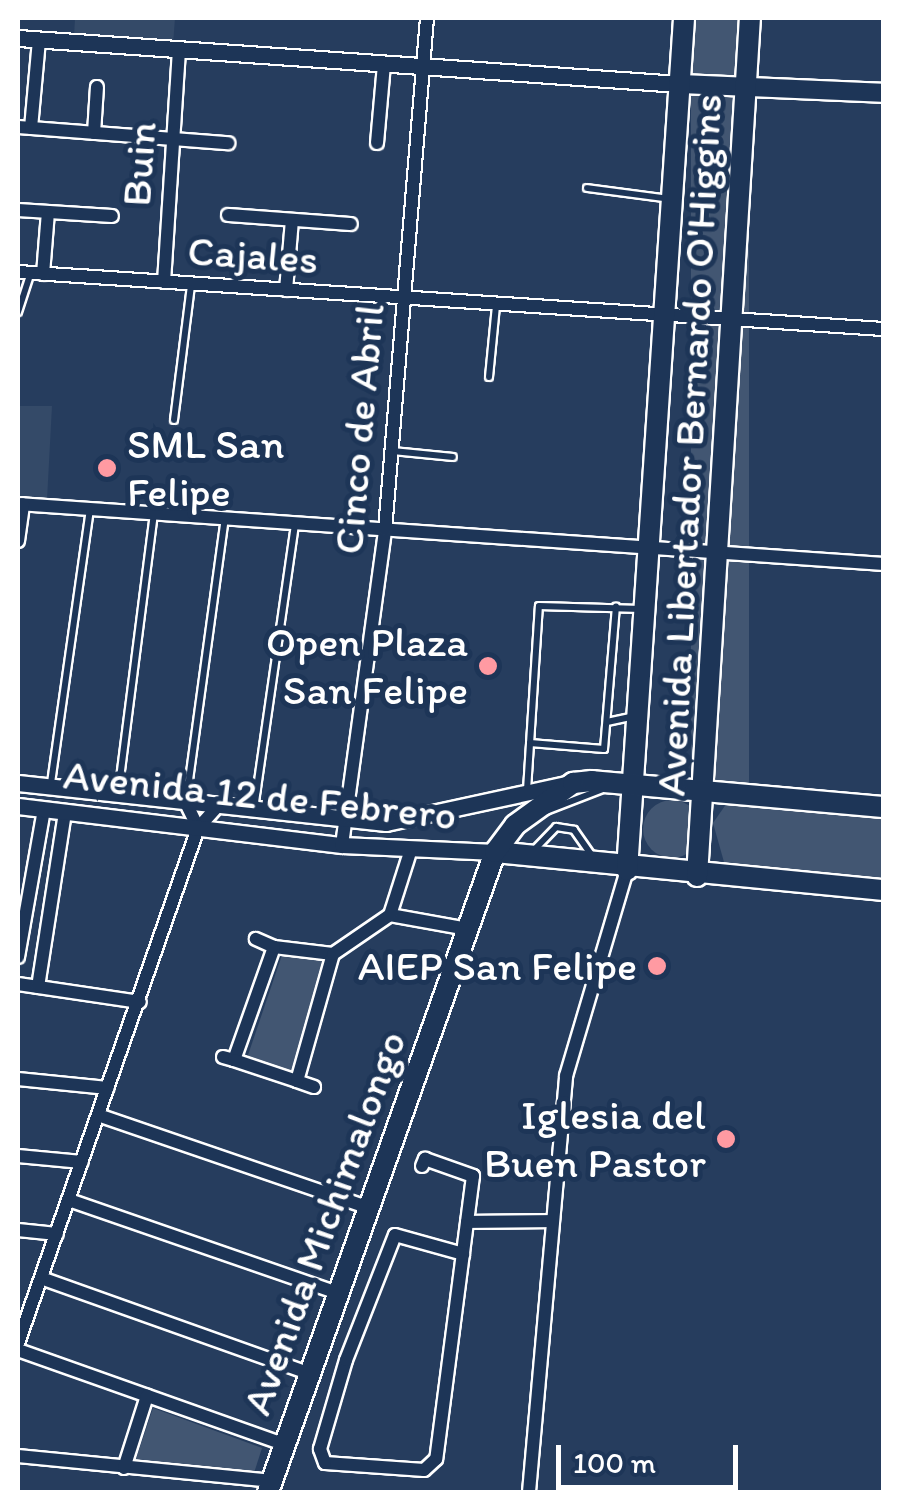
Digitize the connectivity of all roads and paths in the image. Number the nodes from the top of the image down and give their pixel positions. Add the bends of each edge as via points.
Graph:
1 (427, 18) edge
2 (684, 18) edge
3 (750, 18) edge
4 (18, 38) edge
5 (40, 40) junction
6 (179, 50) junction
7 (384, 64) junction
8 (422, 66) junction
9 (679, 84) junction
10 (747, 84) junction
11 (97, 86) dead end
12 (884, 93) edge
13 (24, 127) edge
14 (94, 133) junction
15 (174, 139) junction
16 (228, 143) dead end
17 (377, 143) dead end
18 (587, 188) dead end
19 (672, 199) junction
20 (18, 210) edge
21 (48, 212) junction
22 (228, 215) dead end
23 (112, 216) dead end
24 (292, 220) junction
25 (350, 224) dead end
26 (30, 273) edge
27 (164, 282) junction
28 (191, 284) junction
29 (286, 290) junction
30 (403, 298) junction
31 (496, 304) junction
32 (18, 312) edge
33 (664, 315) junction
34 (734, 320) junction
35 (884, 329) edge
36 (489, 377) dead end
37 (174, 420) dead end
38 (392, 451) junction
39 (453, 457) dead end
40 (20, 504) edge
41 (90, 507) junction
42 (154, 513) junction
43 (225, 518) junction
44 (295, 523) junction
45 (386, 530) junction
46 (18, 541) edge
47 (648, 550) junction
48 (721, 554) junction
49 (884, 564) edge
50 (616, 608) junction
51 (644, 609) junction
52 (637, 716) junction
53 (607, 722) junction
54 (530, 742) junction
55 (18, 783) edge
56 (50, 785) junction
57 (622, 785) junction
58 (708, 792) junction
59 (118, 794) junction
60 (528, 800) junction
61 (186, 803) junction
62 (18, 806) edge
63 (217, 806) junction
64 (884, 806) edge
65 (44, 809) junction
66 (254, 811) junction
67 (65, 812) junction
68 (348, 822) junction
69 (198, 828) junction
70 (342, 845) junction
71 (411, 849) junction
72 (495, 852) junction
73 (530, 856) junction
74 (595, 862) junction
75 (627, 870) junction
76 (697, 876) junction
77 (884, 890) edge
78 (390, 914) junction
79 (468, 930) junction
80 (256, 940) dead end
81 (274, 947) junction
82 (333, 954) junction
83 (18, 956) edge
84 (18, 984) edge
85 (38, 987) junction
86 (140, 1002) junction
87 (18, 1079) edge
88 (297, 1081) junction
89 (314, 1087) dead end
90 (108, 1088) junction
91 (98, 1115) junction
92 (18, 1156) edge
93 (82, 1162) junction
94 (422, 1166) dead end
95 (69, 1200) junction
96 (370, 1208) junction
97 (553, 1221) junction
98 (467, 1222) junction
99 (18, 1230) edge
100 (57, 1234) junction
101 (463, 1254) junction
102 (41, 1278) junction
103 (340, 1294) junction
104 (23, 1309) edge
105 (18, 1347) edge
106 (310, 1374) junction
107 (147, 1396) junction
108 (286, 1445) junction
109 (18, 1456) edge
110 (124, 1468) junction
111 (270, 1487) edge
112 (530, 1492) edge

1 - 8 street, Cinco de Abril
2 - 9 main road, Avenida Libertador Bernardo O'Higgins
3 - 10 main road, Avenida Libertador Bernardo O'Higgins
4 - 5 street
5 - 6 street
5 - 13 street
6 - 7 street
6 - 15 street, Buin
7 - 8 street
7 - 17 street
8 - 9 street
8 - 30 street, Cinco de Abril
9 - 10 main road
9 - 19 main road, Avenida Libertador Bernardo O'Higgins
10 - 12 main road
10 - 34 main road, Avenida Libertador Bernardo O'Higgins
11 - 14 street
13 - 14 street
14 - 15 street
15 - 16 street
15 - 27 street, Buin
18 - 19 lane
19 - 33 main road, Avenida Libertador Bernardo O'Higgins
20 - 21 street
21 - 23 street
21 - 26 street
22 - 24 street
24 - 25 street
24 - 29 street
26 - 27 street, Cajales
26 - 32 lane
27 - 28 street, Cajales
28 - 29 street, Cajales
28 - 37 lane
29 - 30 street, Cajales
30 - 31 street, Cajales
30 - 38 street, Cinco de Abril
31 - 33 street, Cajales
31 - 36 lane
33 - 34 street, Cajales
33 - 47 main road, Avenida Libertador Bernardo O'Higgins
34 - 35 street, Cajales
34 - 48 main road, Avenida Libertador Bernardo O'Higgins
38 - 39 lane
38 - 45 street, Cinco de Abril
40 - 41 street
40 - 46 street
41 - 42 street
41 - 56 lane
42 - 43 street
42 - 59 lane
43 - 44 street
43 - 61 lane
44 - 45 street
44 - 66 lane
45 - 47 street
45 - 68 street, Cinco de Abril
47 - 48 street
47 - 51 main road, Avenida Libertador Bernardo O'Higgins
48 - 49 street
48 - 58 main road, Avenida Libertador Bernardo O'Higgins
50 - 51 lane
50 - 53 lane
50 - 54 lane via 539,606
51 - 52 main road, Avenida Libertador Bernardo O'Higgins
52 - 53 lane
52 - 57 main road, Avenida Libertador Bernardo O'Higgins
53 - 54 lane via 604,749
54 - 60 lane
55 - 56 street, Avenida 12 de Febrero
56 - 59 street, Avenida 12 de Febrero
57 - 58 main road
57 - 60 main road, Avenida Michimalongo via 574,783
57 - 60 lane via 580,805
57 - 75 main road, Avenida Libertador Bernardo O'Higgins
58 - 64 main road
58 - 76 main road, Avenida Libertador Bernardo O'Higgins
59 - 61 street, Avenida 12 de Febrero
60 - 68 street, Avenida 12 de Febrero
60 - 72 main road, Avenida Michimalongo
61 - 63 street, Avenida 12 de Febrero
61 - 69 street
62 - 65 street, Avenida 12 de Febrero
63 - 66 street, Avenida 12 de Febrero
63 - 69 street
65 - 67 street, Avenida 12 de Febrero
65 - 83 street
66 - 68 street, Avenida 12 de Febrero
67 - 69 street, Avenida 12 de Febrero
67 - 85 street
68 - 70 street, Cinco de Abril
69 - 70 street, Avenida 12 de Febrero
69 - 86 street
70 - 71 street, Avenida 12 de Febrero
71 - 72 street, Avenida 12 de Febrero
71 - 78 street
72 - 73 main road
72 - 79 main road, Avenida Michimalongo
73 - 74 main road
73 - 74 lane via 556,827 574,830
74 - 75 main road
75 - 76 main road
75 - 97 street via 566,1076
76 - 77 main road
78 - 79 street
78 - 82 street
79 - 96 main road, Avenida Michimalongo
80 - 81 street
81 - 82 street
81 - 88 street via 228,1058
82 - 88 street
84 - 85 street
85 - 86 street
86 - 90 street
87 - 90 street
88 - 89 street
90 - 91 street
91 - 93 street
91 - 96 street
92 - 93 street
93 - 95 street
94 - 98 street via 426,1160 473,1176
95 - 100 street
95 - 103 street
96 - 103 main road, Avenida Michimalongo
97 - 98 street
97 - 112 street
98 - 101 street
99 - 100 street
100 - 102 street
101 - 101 street via 394,1235 346,1360 320,1449 324,1463 434,1464
102 - 104 street
102 - 106 street
103 - 106 main road, Avenida Michimalongo
104 - 105 street
105 - 107 street
106 - 108 main road, Avenida Michimalongo
107 - 108 street
107 - 110 street
108 - 111 main road, Avenida Michimalongo
109 - 110 street
110 - 111 street

